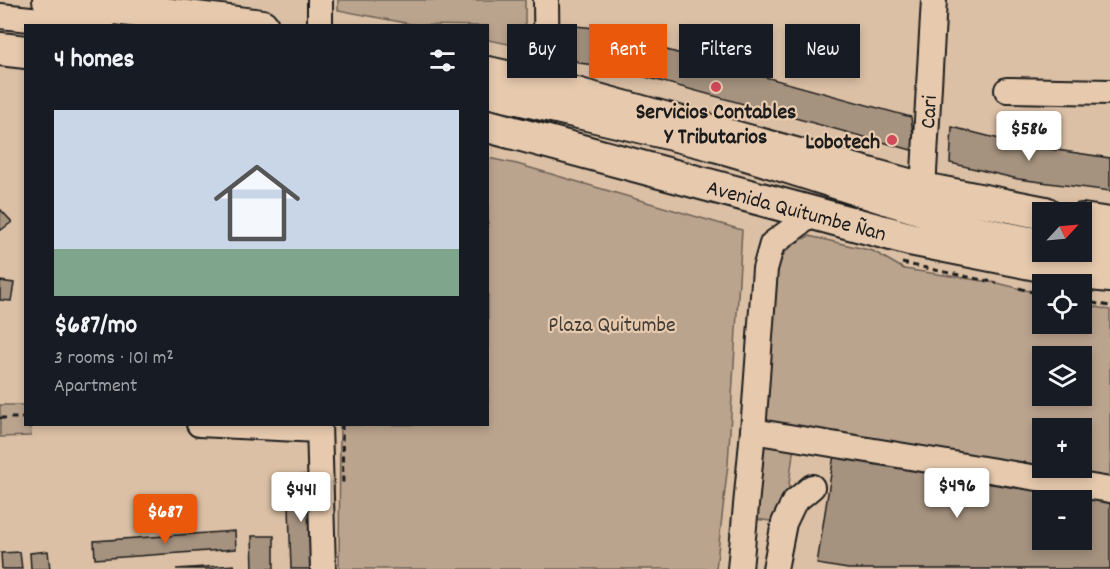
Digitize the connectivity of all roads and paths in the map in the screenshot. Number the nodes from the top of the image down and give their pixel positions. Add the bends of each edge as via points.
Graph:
1 (49, 0) edge
2 (320, 0) edge
3 (546, 0) edge
4 (934, 0) edge
5 (0, 16) edge
6 (82, 24) edge
7 (246, 24) edge
8 (320, 24) edge
9 (0, 49) edge
10 (24, 52) edge
11 (489, 73) edge
12 (547, 86) junction
13 (1007, 90) dead end
14 (1110, 92) edge
15 (489, 95) edge
16 (489, 126) edge
17 (923, 189) junction
18 (1032, 210) edge
19 (814, 213) junction
20 (1092, 221) edge
21 (1110, 224) edge
22 (1032, 239) edge
23 (1092, 248) edge
24 (1110, 251) edge
25 (1110, 276) edge
26 (1018, 288) dead end
27 (1032, 292) edge
28 (1092, 303) edge
29 (1110, 306) edge
30 (0, 418) edge
31 (24, 418) edge
32 (279, 426) edge
33 (319, 427) edge
34 (753, 431) junction
35 (813, 487) dead end
36 (1110, 490) edge
37 (323, 569) edge
38 (740, 569) edge
39 (775, 569) edge

1 - 7 main road
2 - 8 street
3 - 12 street
4 - 17 street, Cari
5 - 6 street
9 - 10 main road
11 - 12 main road
12 - 17 main road
13 - 14 street
15 - 22 street via 716,150 901,207
16 - 19 main road, Avenida Quitumbe Ñan
17 - 18 main road
19 - 25 main road, Avenida Quitumbe Ñan via 910,239
19 - 34 street via 783,234 770,250 765,269
20 - 21 main road
23 - 24 street
26 - 27 path
28 - 29 path
30 - 31 path
32 - 33 street
33 - 37 street
34 - 36 street
34 - 38 street
35 - 39 street via 794,502 784,523

